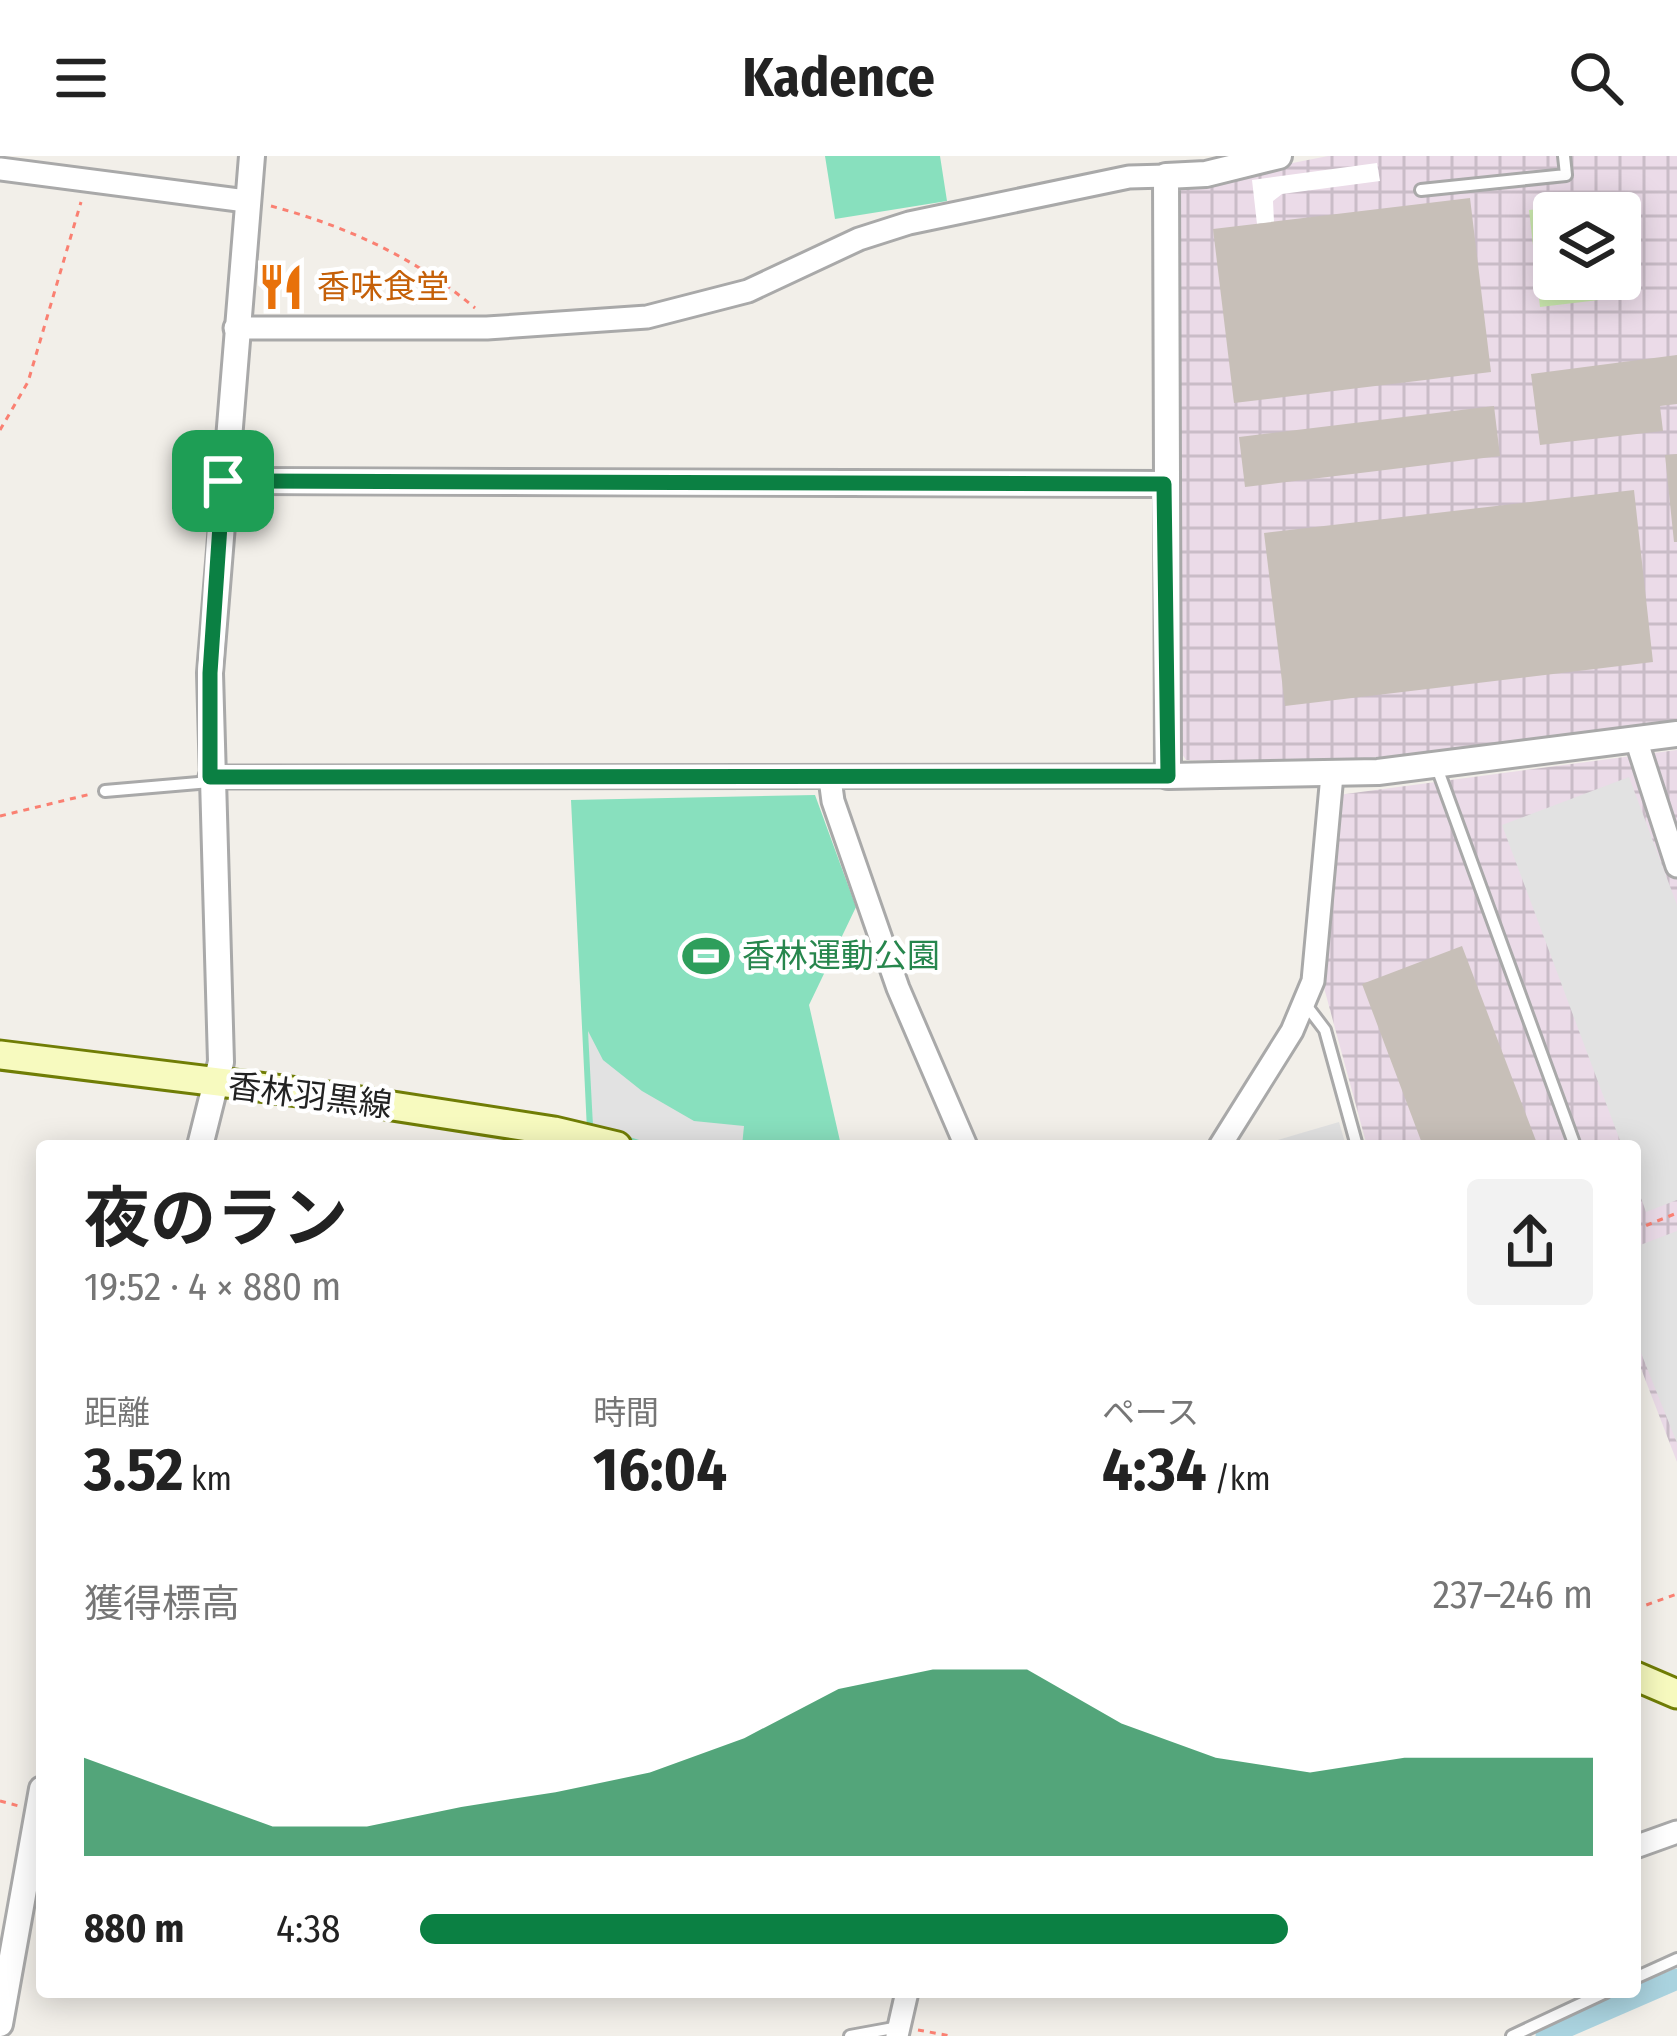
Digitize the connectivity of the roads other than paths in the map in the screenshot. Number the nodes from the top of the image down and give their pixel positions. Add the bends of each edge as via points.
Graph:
1 (252, 156) edge
2 (1280, 156) edge
3 (1564, 156) edge
4 (0, 169) edge
5 (1166, 176) junction
6 (1421, 190) dead end
7 (246, 201) junction
8 (235, 328) junction
9 (223, 481) junction
10 (1164, 484) junction
11 (1677, 734) edge
12 (1636, 739) junction
13 (1436, 765) junction
14 (1332, 775) junction
15 (1168, 776) junction
16 (830, 778) junction
17 (210, 780) junction
18 (106, 791) road end
19 (1677, 866) edge
20 (1306, 1004) junction
21 (0, 1055) edge
22 (218, 1084) junction
23 (202, 1140) edge
24 (586, 1140) edge
25 (963, 1140) edge
26 (1224, 1140) edge
27 (1355, 1140) edge
28 (1573, 1140) edge
29 (1641, 1679) edge
30 (1677, 1694) edge
31 (36, 1823) edge
32 (1677, 1832) edge
33 (1641, 1845) edge
34 (1677, 1959) edge
35 (1641, 1975) edge
36 (906, 1998) edge
37 (1593, 1998) edge
38 (0, 2024) edge
39 (898, 2032) edge
40 (850, 2036) edge
41 (1512, 2036) edge

1 - 7 street
2 - 5 street
3 - 6 lane via 1566,175
4 - 7 street
5 - 8 street via 909,223 748,291 646,317 487,328
5 - 10 street
7 - 8 street
8 - 9 street
9 - 10 street
9 - 17 street
10 - 15 street
11 - 12 street
12 - 13 street
12 - 19 street
13 - 14 street
13 - 28 lane
14 - 15 street
14 - 20 street
15 - 16 street
16 - 17 street
16 - 25 street via 898,988
17 - 18 lane
17 - 22 street
20 - 26 street
20 - 27 lane via 1325,1030
21 - 22 main road, 香林羽黒線
22 - 23 street
22 - 24 main road, 香林羽黒線
29 - 30 main road
31 - 38 street
32 - 33 street
34 - 35 lane
36 - 39 street
37 - 41 lane
39 - 40 lane

